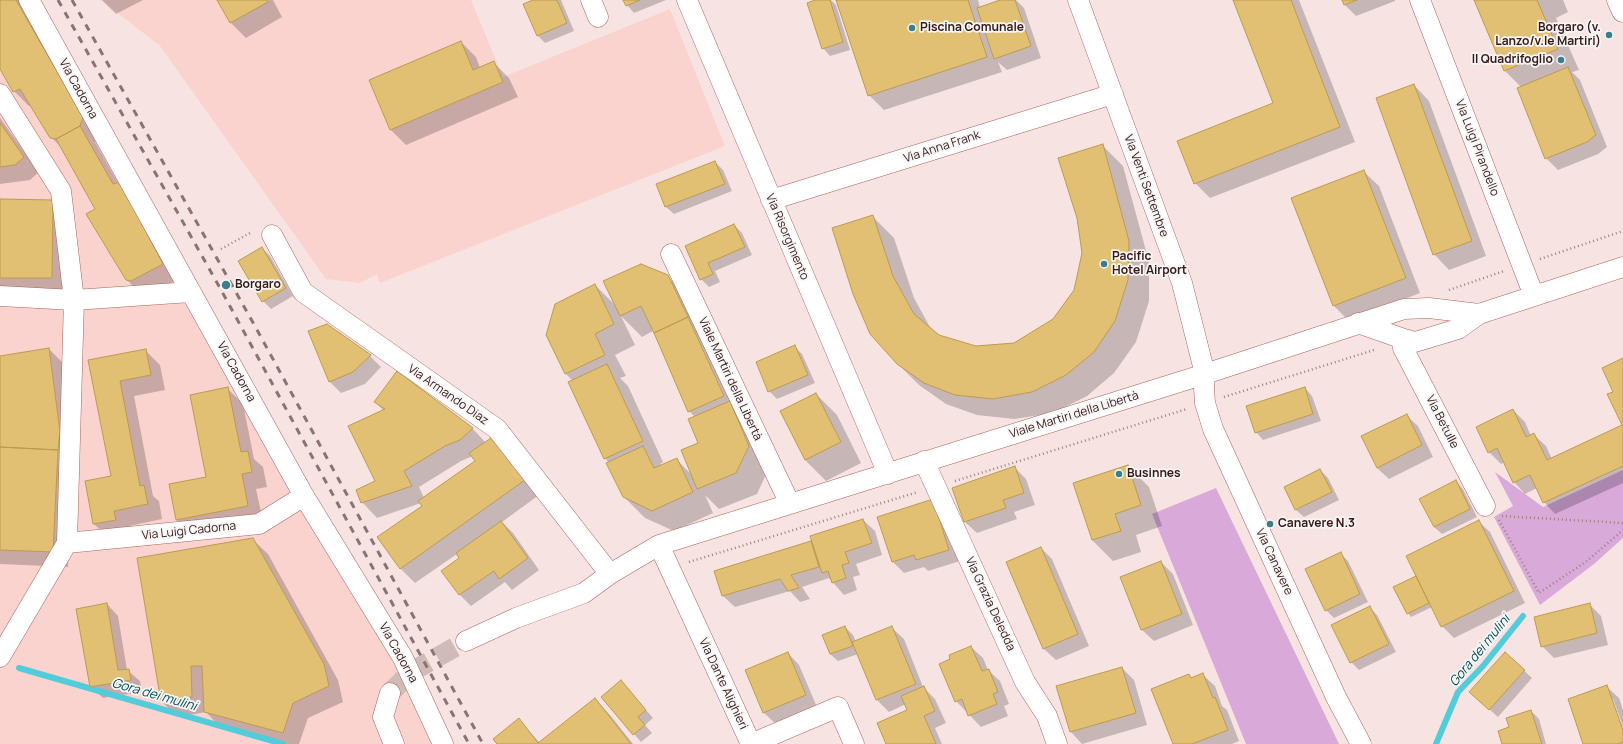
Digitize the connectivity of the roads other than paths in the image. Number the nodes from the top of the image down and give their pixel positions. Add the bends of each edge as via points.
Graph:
1 (29, 0) edge
2 (687, 0) edge
3 (1078, 0) edge
4 (1420, 0) edge
5 (1618, 0) edge
6 (1623, 11) edge
7 (0, 94) edge
8 (1113, 94) junction
9 (771, 200) junction
10 (272, 235) dead end
11 (671, 254) dead end
12 (1623, 267) edge
13 (191, 292) junction
14 (0, 296) edge
15 (1534, 296) junction
16 (74, 300) junction
17 (1479, 314) junction
18 (1358, 323) junction
19 (1400, 338) junction
20 (1205, 374) junction
21 (924, 461) junction
22 (888, 474) junction
23 (304, 496) junction
24 (790, 504) junction
25 (1485, 506) dead end
26 (67, 543) junction
27 (659, 545) junction
28 (610, 574) junction
29 (466, 641) tunnel mouth
30 (0, 658) edge
31 (390, 693) tunnel mouth
32 (394, 744) edge
33 (443, 744) edge
34 (854, 744) edge
35 (1057, 744) edge
36 (1361, 744) edge

1 - 13 street, Via Cadorna
2 - 9 street, Via Risorgimento
3 - 8 street, Via Venti Settembre
4 - 15 street, Via Luigi Pirandello
5 - 6 street
7 - 16 street via 61,191
8 - 9 street, Via Anna Frank
8 - 20 street, Via Venti Settembre via 1182,283
9 - 22 street, Via Risorgimento
10 - 28 street, Via Armando Diaz via 303,292 497,429
11 - 24 street, Viale Martiri della Libertà
12 - 15 street, Viale Martiri della Libertà
13 - 16 street
13 - 23 street, Via Cadorna
14 - 16 street
15 - 17 street, Viale Martiri della Libertà
16 - 26 street
17 - 18 street, Viale Martiri della Libertà via 1429,308 1404,309
17 - 19 street, Viale Martiri della Libertà via 1458,329 1415,342
18 - 19 street, Viale Martiri della Libertà
18 - 20 street, Viale Martiri della Libertà
19 - 25 street, Via Betulle
20 - 21 street, Viale Martiri della Libertà
20 - 36 street, Via Canavere via 1205,403 1213,429 1336,697
21 - 22 street, Viale Martiri della Libertà
21 - 35 street, Via Grazia Deledda via 1026,682 1047,716
22 - 24 street, Viale Martiri della Libertà
23 - 26 street, Via Luigi Cadorna via 259,524
23 - 33 street, Via Cadorna via 403,658
24 - 27 street, Viale Martiri della Libertà
26 - 30 street
27 - 28 street, Viale Martiri della Libertà
27 - 34 street, Via Dante Alighieri via 751,744 838,707
28 - 29 street, Viale Martiri della Libertà via 584,593 516,618
31 - 32 street via 384,717

